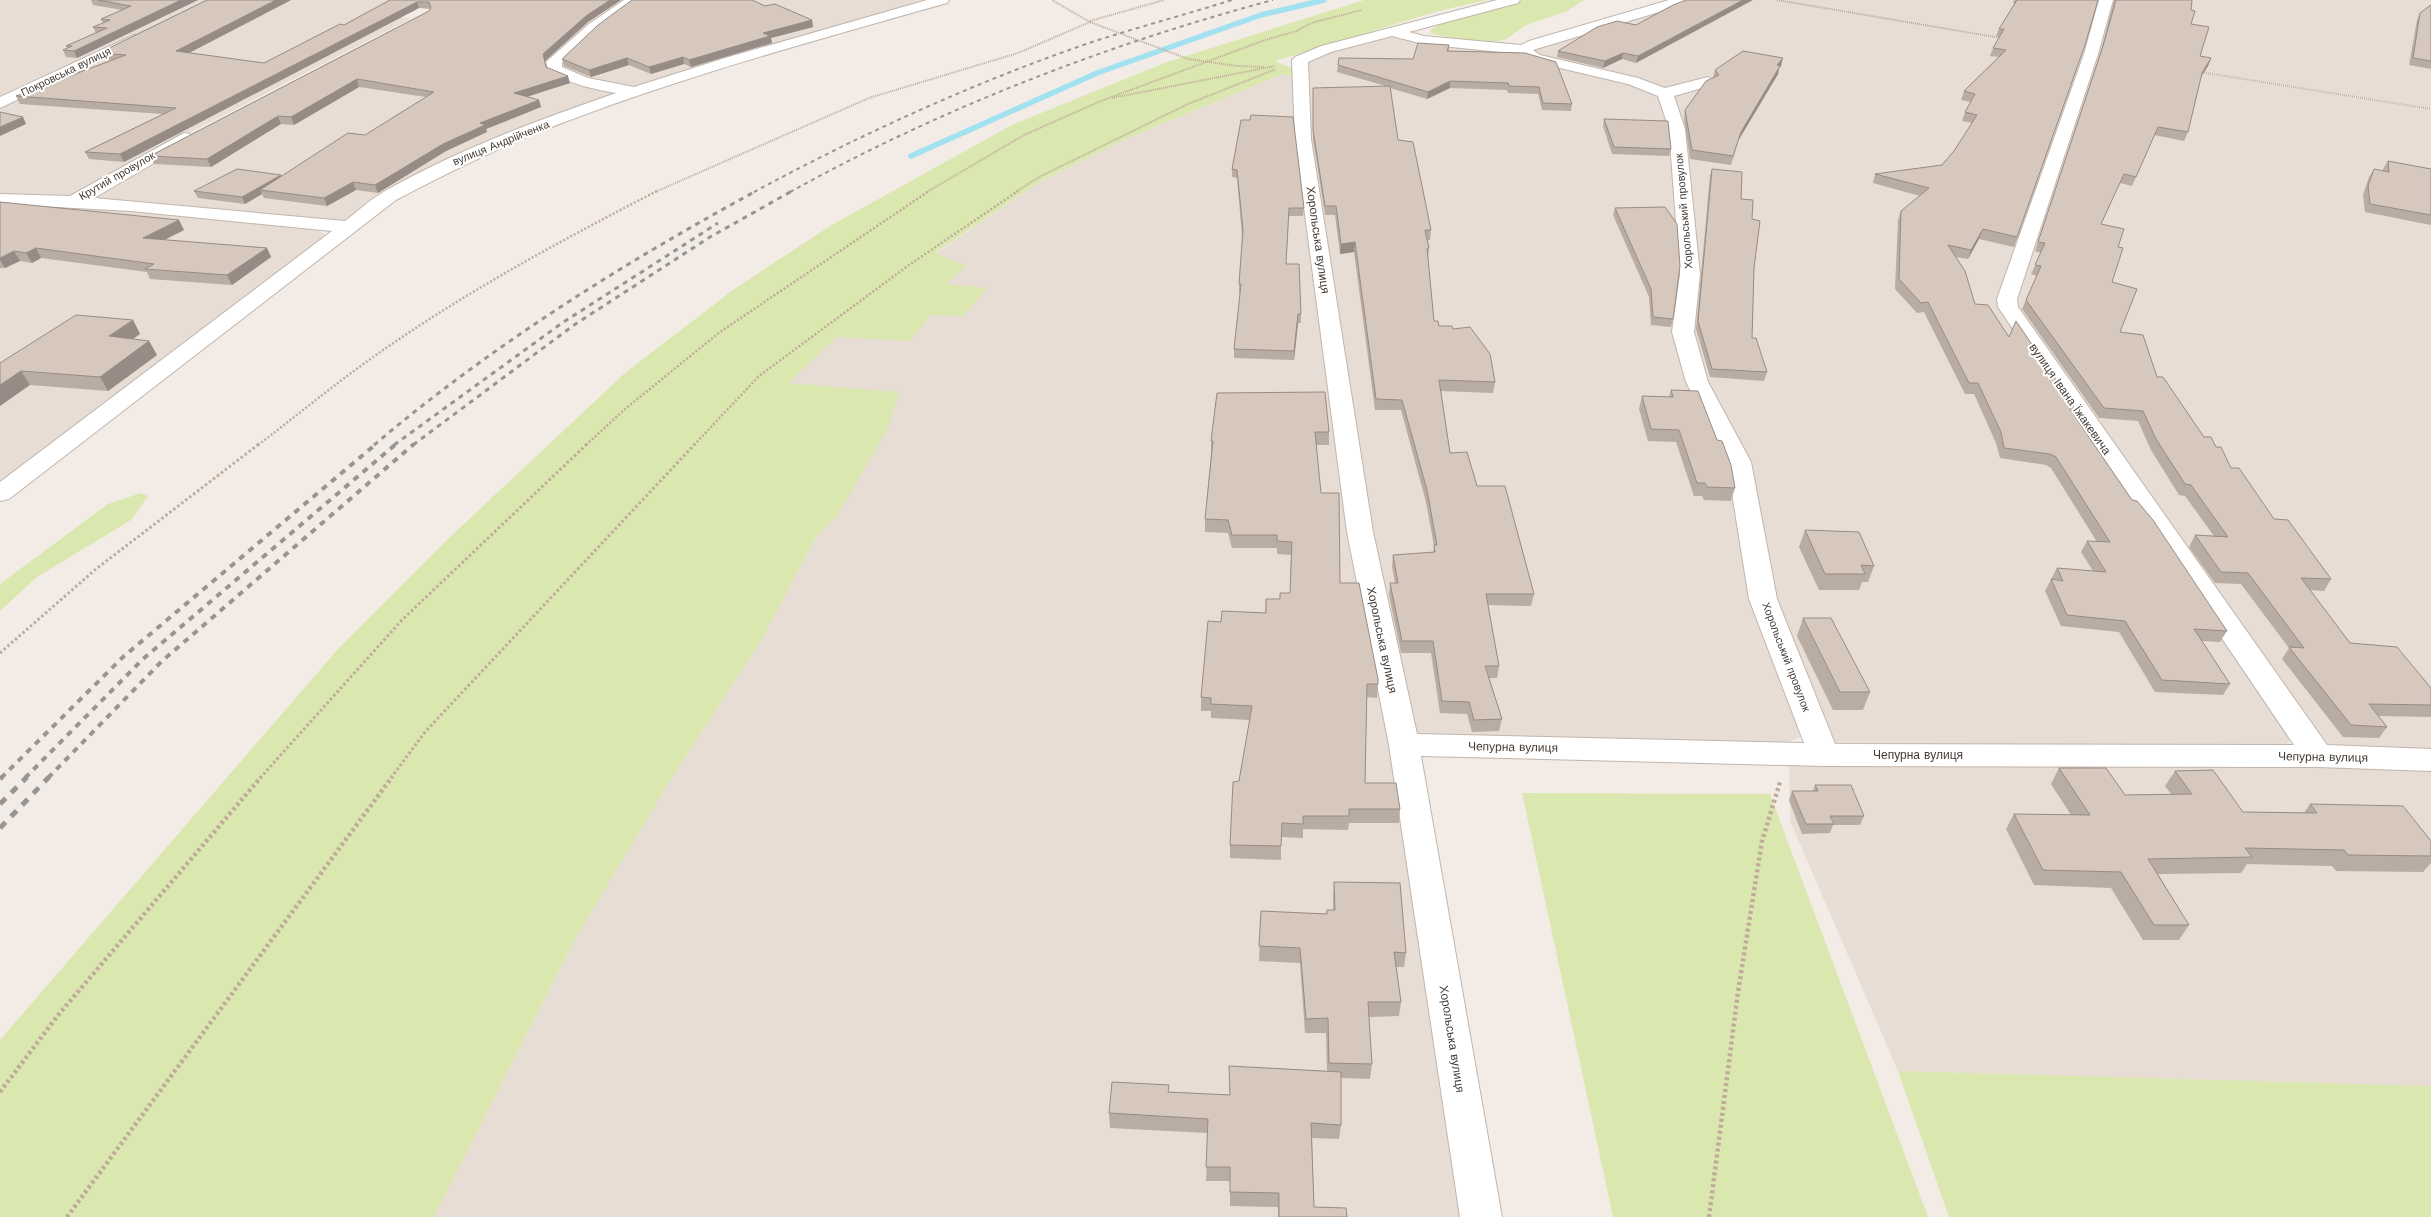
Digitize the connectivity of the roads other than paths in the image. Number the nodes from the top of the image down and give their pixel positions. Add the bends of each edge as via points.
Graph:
1 (633, 0) edge
2 (942, 0) edge
3 (1513, 0) edge
4 (1684, 0) edge
5 (2106, 0) edge
6 (1391, 31) junction
7 (146, 34) edge
8 (1523, 50) junction
9 (1708, 82) edge
10 (636, 92) junction
11 (1664, 93) junction
12 (0, 103) edge
13 (202, 129) edge
14 (0, 198) edge
15 (75, 201) junction
16 (348, 227) junction
17 (0, 494) edge
18 (1404, 746) junction
19 (1824, 755) junction
20 (2318, 756) junction
21 (2431, 760) edge
22 (1481, 1217) edge

1 - 10 street, вулиця Андрійченка via 594,27 554,62 554,69 585,81
2 - 10 street, вулиця Андрійченка
3 - 6 street
4 - 8 street
5 - 20 street, вулиця Івана Їжакевича via 2091,54 2007,299 2008,307
6 - 8 street via 1423,40
6 - 18 street, Хорольська вулиця via 1287,63 1303,139 1360,532
7 - 12 street, Покровська вулиця
8 - 11 street via 1542,60 1634,81
9 - 11 street
10 - 16 street, вулиця Андрійченка via 490,145 440,168 390,196
11 - 19 street, Хорольський провулок via 1677,130 1690,274 1683,332 1697,382 1739,462 1763,599
13 - 15 street, Крутий провулок
14 - 15 street, Крутий провулок
15 - 16 street, Крутий провулок
16 - 17 street, вулиця Андрійченка
18 - 19 street, Чепурна вулиця
18 - 22 street, Хорольська вулиця
19 - 20 street, Чепурна вулиця
20 - 21 street, Чепурна вулиця

